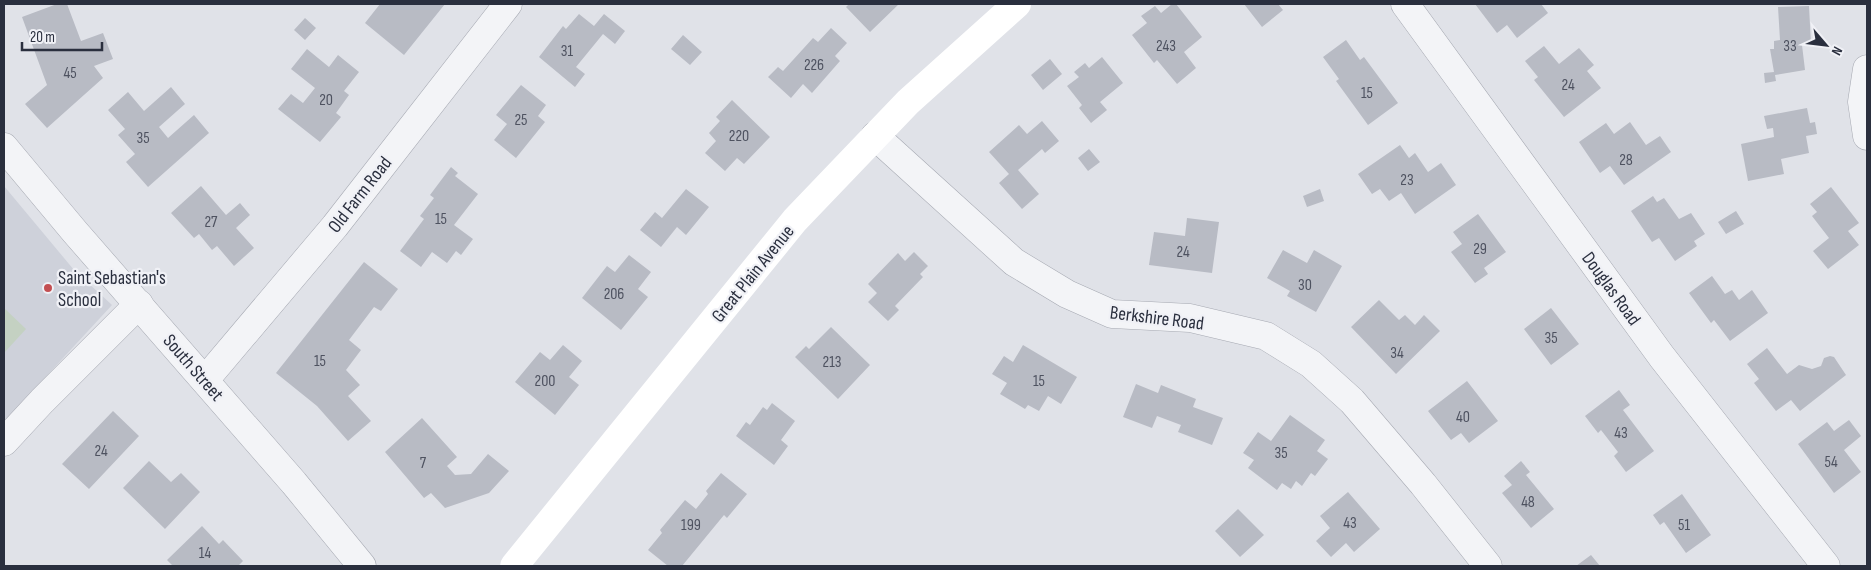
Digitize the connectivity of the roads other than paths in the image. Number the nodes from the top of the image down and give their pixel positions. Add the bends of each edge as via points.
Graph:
1 (508, 4) edge
2 (1016, 4) edge
3 (1405, 4) edge
4 (1867, 70) edge
5 (875, 136) junction
6 (1867, 136) edge
7 (4, 147) edge
8 (139, 304) junction
9 (205, 380) junction
10 (4, 442) edge
11 (519, 565) edge
12 (362, 566) edge
13 (1488, 566) edge
14 (1826, 566) edge

1 - 9 street, Old Farm Road via 335,226
2 - 5 main road, Great Plain Avenue
3 - 14 street, Douglas Road via 1662,357
4 - 6 street via 1862,102
5 - 11 main road, Great Plain Avenue via 795,220
5 - 13 street, Berkshire Road via 1014,262 1067,294 1112,314 1190,318 1266,336 1311,364 1352,401
7 - 8 street, South Street
8 - 9 street, South Street
8 - 10 street
9 - 12 street, South Street

